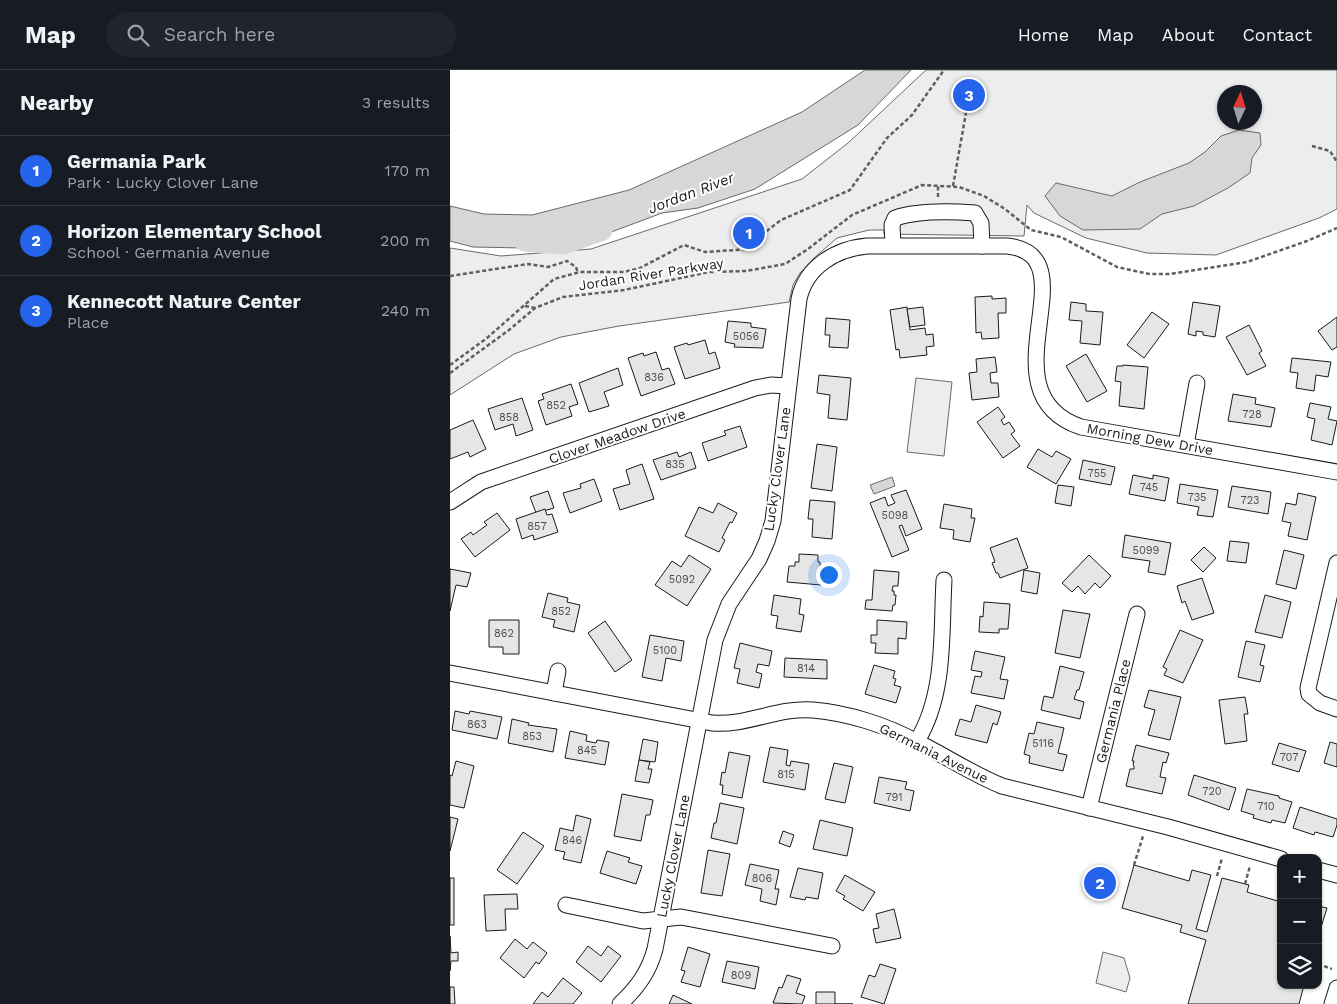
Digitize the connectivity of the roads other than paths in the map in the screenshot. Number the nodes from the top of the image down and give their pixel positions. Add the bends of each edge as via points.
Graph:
1 (893, 246) junction
2 (982, 246) junction
3 (1019, 248) joint
4 (1197, 383) dead end
5 (788, 386) junction
6 (1186, 445) junction
7 (1337, 472) edge
8 (450, 502) edge
9 (1337, 562) edge
10 (944, 580) dead end
11 (1137, 614) dead end
12 (558, 671) dead end
13 (450, 673) edge
14 (554, 693) junction
15 (1337, 709) edge
16 (699, 720) junction
17 (917, 741) junction
18 (1090, 808) junction
19 (1277, 858) edge
20 (1322, 871) edge
21 (1337, 876) edge
22 (566, 905) dead end
23 (661, 919) junction
24 (832, 946) dead end
25 (1337, 988) edge
26 (620, 1004) edge
27 (1332, 1004) edge

1 - 2 street, Lucky Clover Lane
1 - 2 street via 892,224 895,218 908,214 962,212 974,213 982,223
1 - 5 street, Lucky Clover Lane via 846,250 828,258 812,272 799,299
2 - 3 street, Lucky Clover Lane
3 - 6 street, Morning Dew Drive via 1031,255 1042,275 1036,373 1048,404 1067,420 1081,426
4 - 6 street
5 - 8 street, Clover Meadow Drive via 756,388 488,480
5 - 16 street, Lucky Clover Lane via 770,532 759,559 734,595 721,621
6 - 7 street, Morning Dew Drive
9 - 15 street via 1308,688 1313,699
10 - 17 street via 937,686 929,717
11 - 18 street, Germania Place
12 - 14 street
13 - 14 street, Germania Avenue
14 - 16 street, Germania Avenue
16 - 17 street, Germania Avenue via 734,723 784,710 814,710 870,722
16 - 23 street, Lucky Clover Lane
17 - 18 street, Germania Avenue via 1002,786
18 - 19 street, Germania Avenue
20 - 21 street
22 - 23 street via 643,921
23 - 24 street via 681,917
23 - 26 street, Lucky Clover Lane via 650,965 636,988
25 - 27 street

